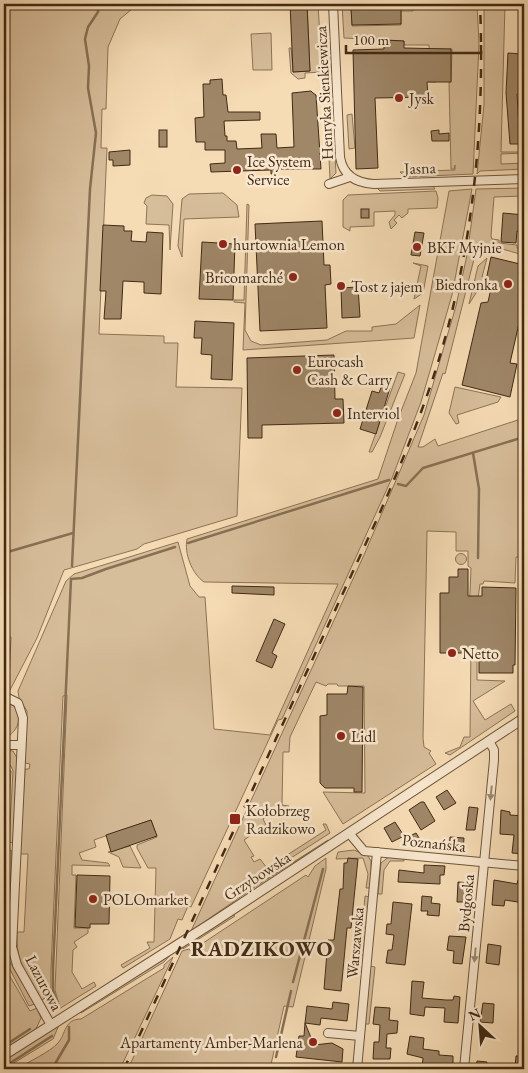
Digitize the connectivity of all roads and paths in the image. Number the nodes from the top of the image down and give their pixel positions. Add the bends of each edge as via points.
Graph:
1 (333, 4) edge
2 (350, 177) junction
3 (524, 177) edge
4 (329, 184) dead end
5 (4, 696) edge
6 (524, 718) edge
7 (489, 742) junction
8 (4, 745) edge
9 (22, 745) junction
10 (349, 833) junction
11 (377, 852) junction
12 (484, 862) junction
13 (524, 866) edge
14 (12, 947) junction
15 (4, 951) edge
16 (51, 1025) junction
17 (328, 1033) dead end
18 (360, 1036) junction
19 (4, 1055) edge
20 (357, 1069) edge
21 (464, 1069) edge

1 - 2 street, Henryka Sienkiewicza via 340,157
2 - 3 street, Jasna via 374,184
2 - 4 street
5 - 9 street, Lazurowa via 18,704 22,711
6 - 7 street, Grzybowska
7 - 10 street, Grzybowska
7 -> 12 street, Bydgoska via 494,750 494,760
8 - 9 street
9 - 14 street, Lazurowa
10 - 11 street, Poznańska via 360,849
10 - 16 street, Grzybowska
11 - 12 street, Poznańska
11 - 18 street, Warszawska
12 - 13 street, Poznańska
12 -> 21 street, Bydgoska
14 - 15 street
14 - 16 street, Lazurowa via 17,965
16 - 19 street, Grzybowska
17 - 18 street
18 - 20 street, Warszawska

